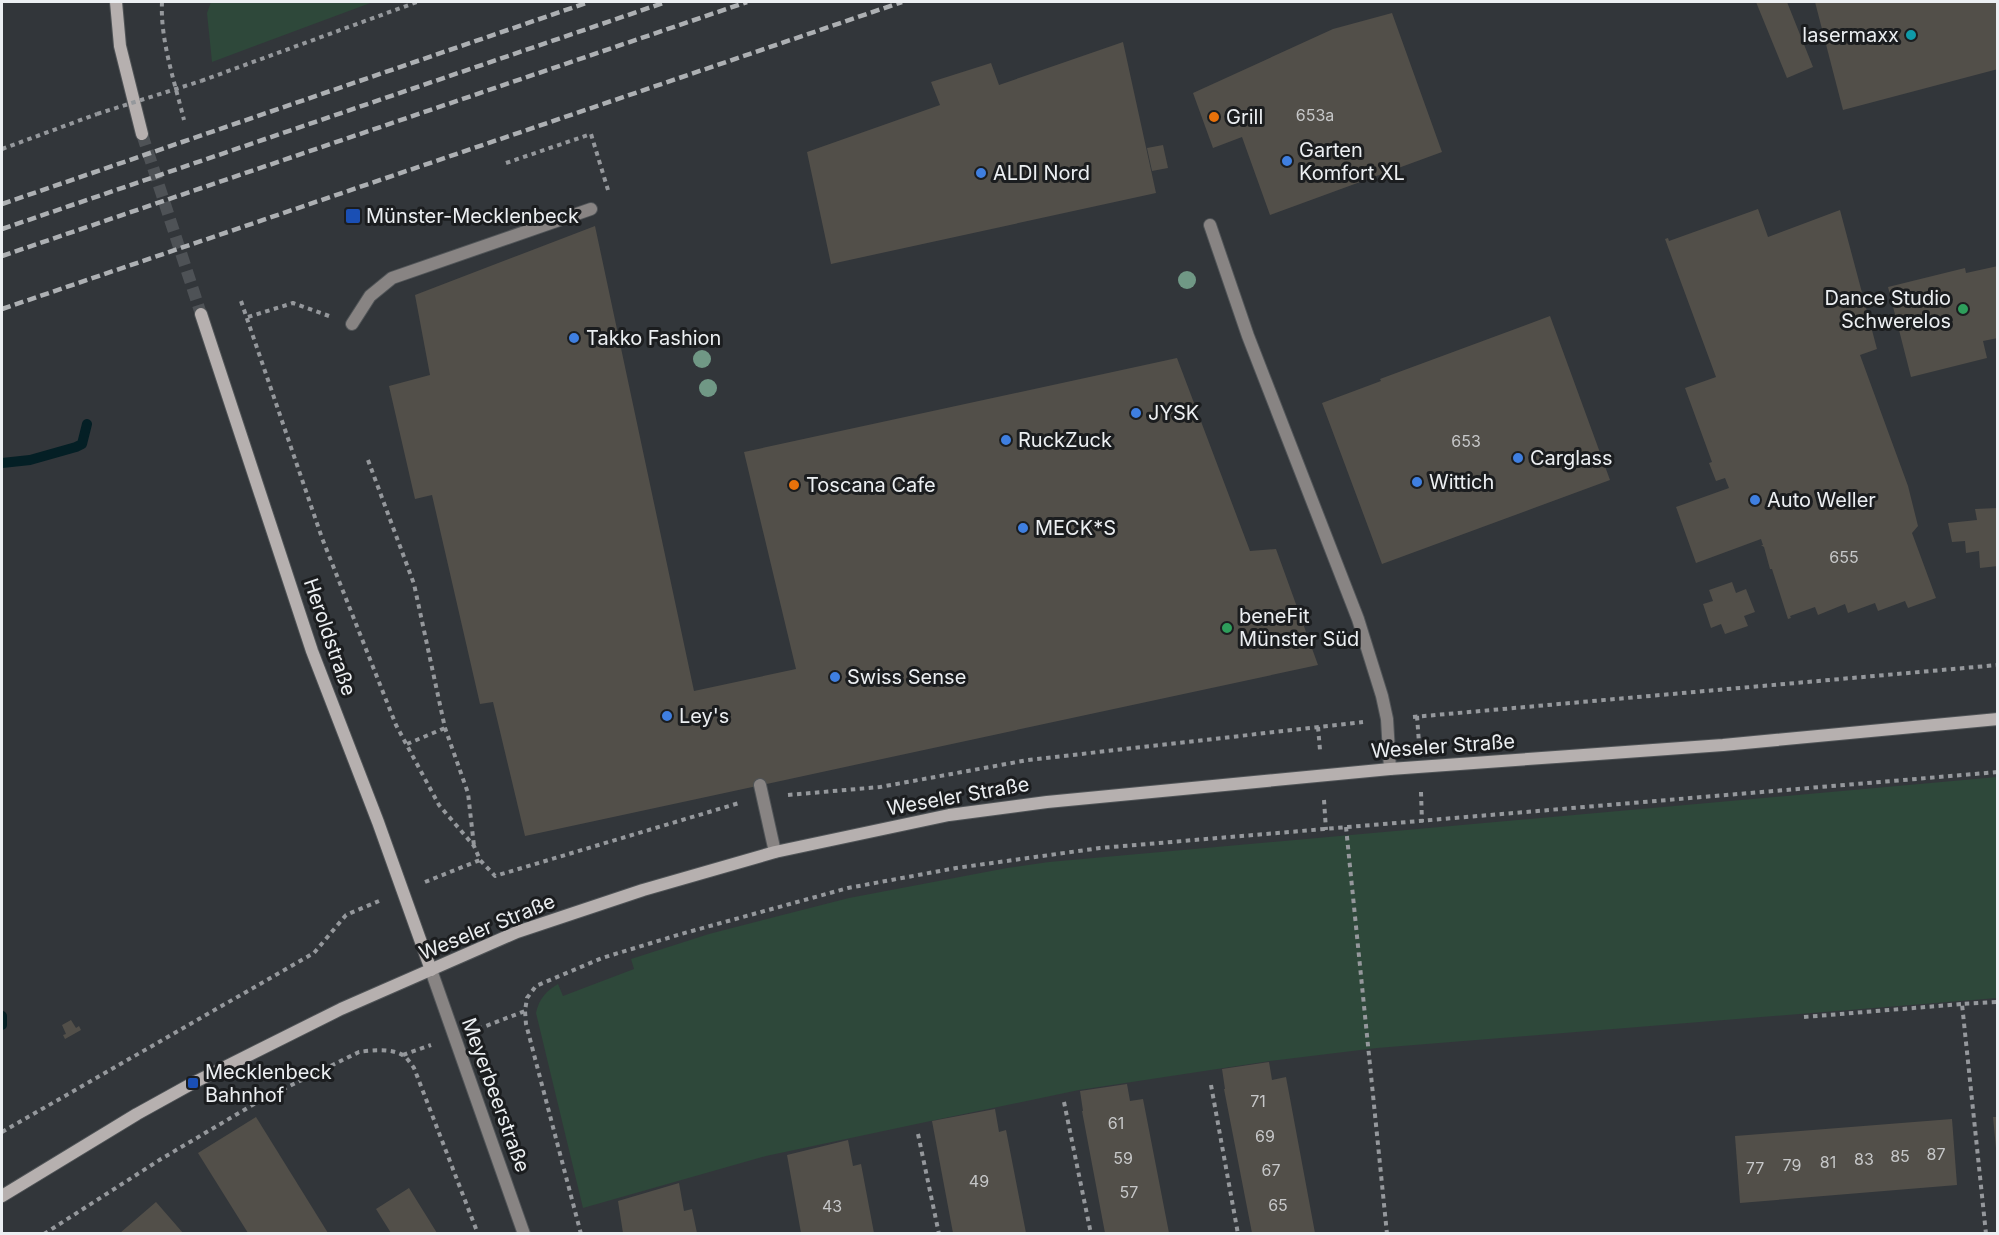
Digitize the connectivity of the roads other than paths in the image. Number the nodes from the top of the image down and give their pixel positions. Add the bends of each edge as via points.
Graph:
1 (116, 2) edge
2 (142, 134) tunnel mouth
3 (591, 209) dead end
4 (1210, 225) dead end
5 (201, 314) tunnel mouth
6 (352, 324) road end
7 (1998, 719) edge
8 (1390, 769) junction
9 (761, 791) road end
10 (775, 852) junction
11 (431, 970) junction
12 (2, 1196) edge
13 (524, 1233) edge

1 - 2 main road via 120,46
3 - 6 street via 392,278 370,296
4 - 8 street via 1248,336 1358,619 1387,719
5 - 11 main road, Heroldstraße via 312,651
7 - 8 main road, Weseler Straße via 1723,745
8 - 10 main road, Weseler Straße via 1000,807
9 - 10 street
10 - 11 main road, Weseler Straße via 654,886 517,932
11 - 12 main road, Weseler Straße via 341,1009 193,1083
11 - 13 street, Meyerbeerstraße

